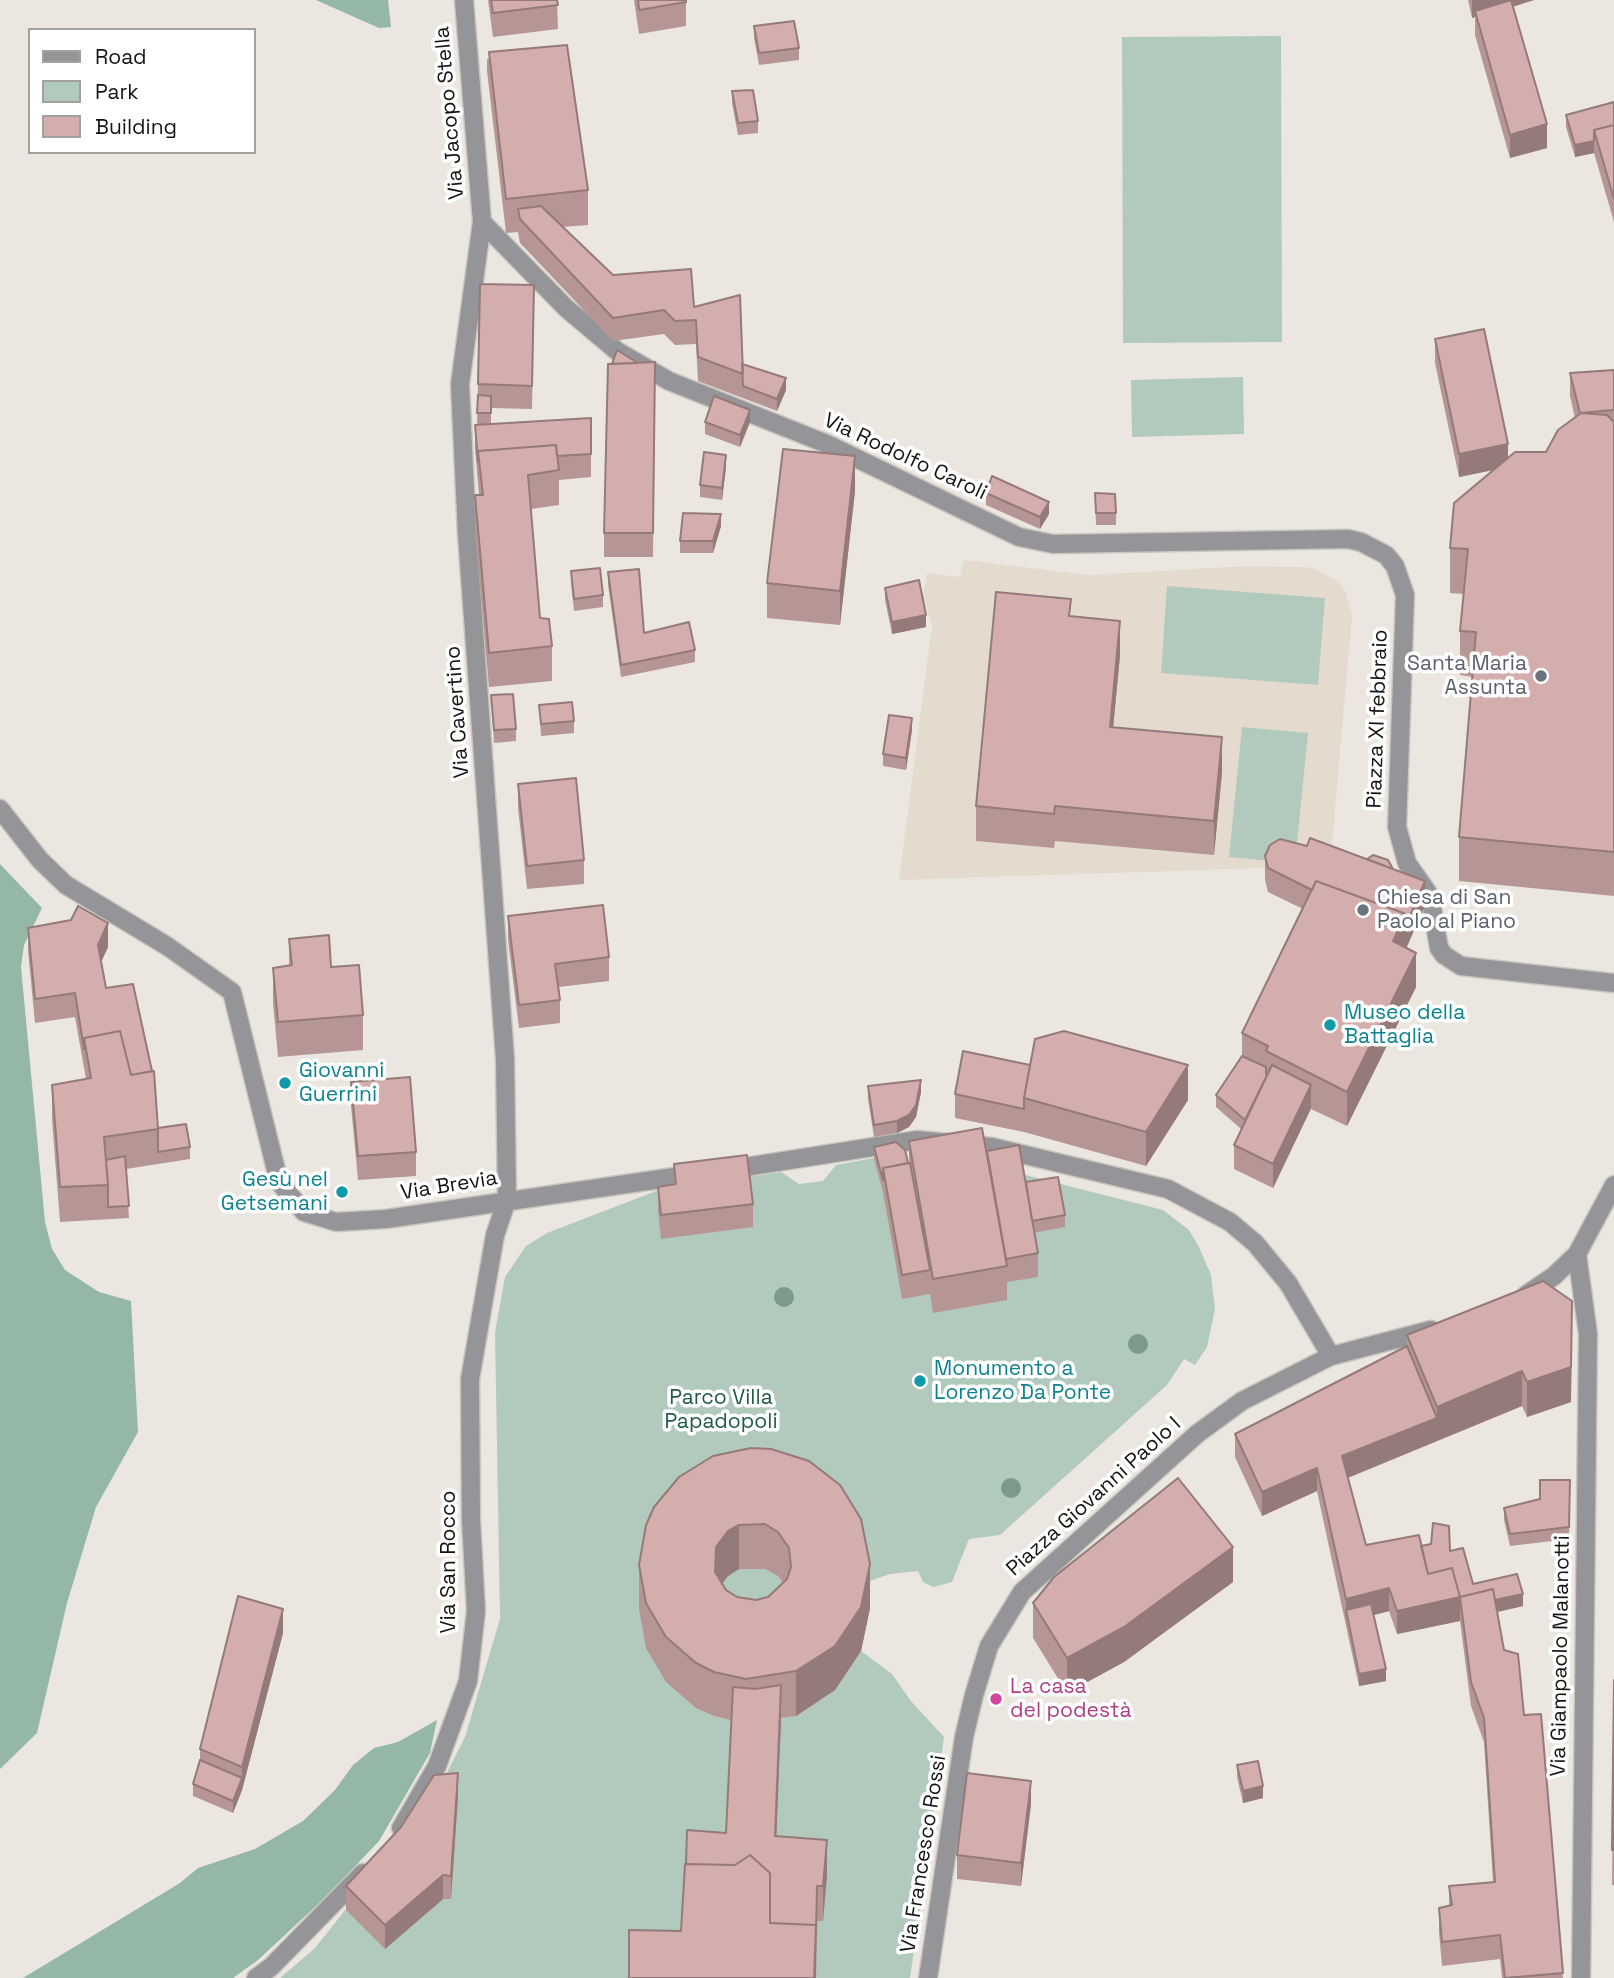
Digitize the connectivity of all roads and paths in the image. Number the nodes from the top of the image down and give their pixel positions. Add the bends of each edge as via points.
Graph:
1 (464, 0) edge
2 (482, 222) junction
3 (1373, 547) joint
4 (0, 809) edge
5 (1614, 983) edge
6 (1614, 1185) edge
7 (507, 1200) junction
8 (1577, 1254) junction
9 (1508, 1303) edge
10 (1453, 1324) edge
11 (1331, 1356) junction
12 (964, 1737) joint
13 (390, 1842) edge
14 (372, 1862) edge
15 (256, 1978) edge
16 (928, 1978) edge
17 (1581, 1978) edge

1 - 2 street, Via Jacopo Stella
2 - 3 street, Via Rodolfo Caroli via 566,308 617,351 668,381 827,444 1019,537 1053,544 1335,539
2 - 7 street, Via Cavertino via 460,384 505,1059
3 - 5 street, Piazza XI febbraio via 1395,566 1405,595 1397,827 1407,863 1430,897 1439,948 1461,966
4 - 7 street, Via Brevia via 66,885 232,992 279,1182 304,1212 336,1222
6 - 8 street
7 - 11 street, Via Brevia via 917,1140 992,1147 1168,1189 1230,1222 1255,1243 1288,1283
7 - 13 street, Via San Rocco via 495,1235 470,1379 476,1611 468,1681 437,1766
8 - 9 street via 1554,1276
8 - 17 street, Via Giampaolo Malanotti via 1588,1334
10 - 11 street, Piazza Giovanni Paolo I
11 - 12 street, Piazza Giovanni Paolo I via 1242,1401 1197,1434 1022,1592 989,1646
12 - 16 street, Via Francesco Rossi
14 - 15 street

